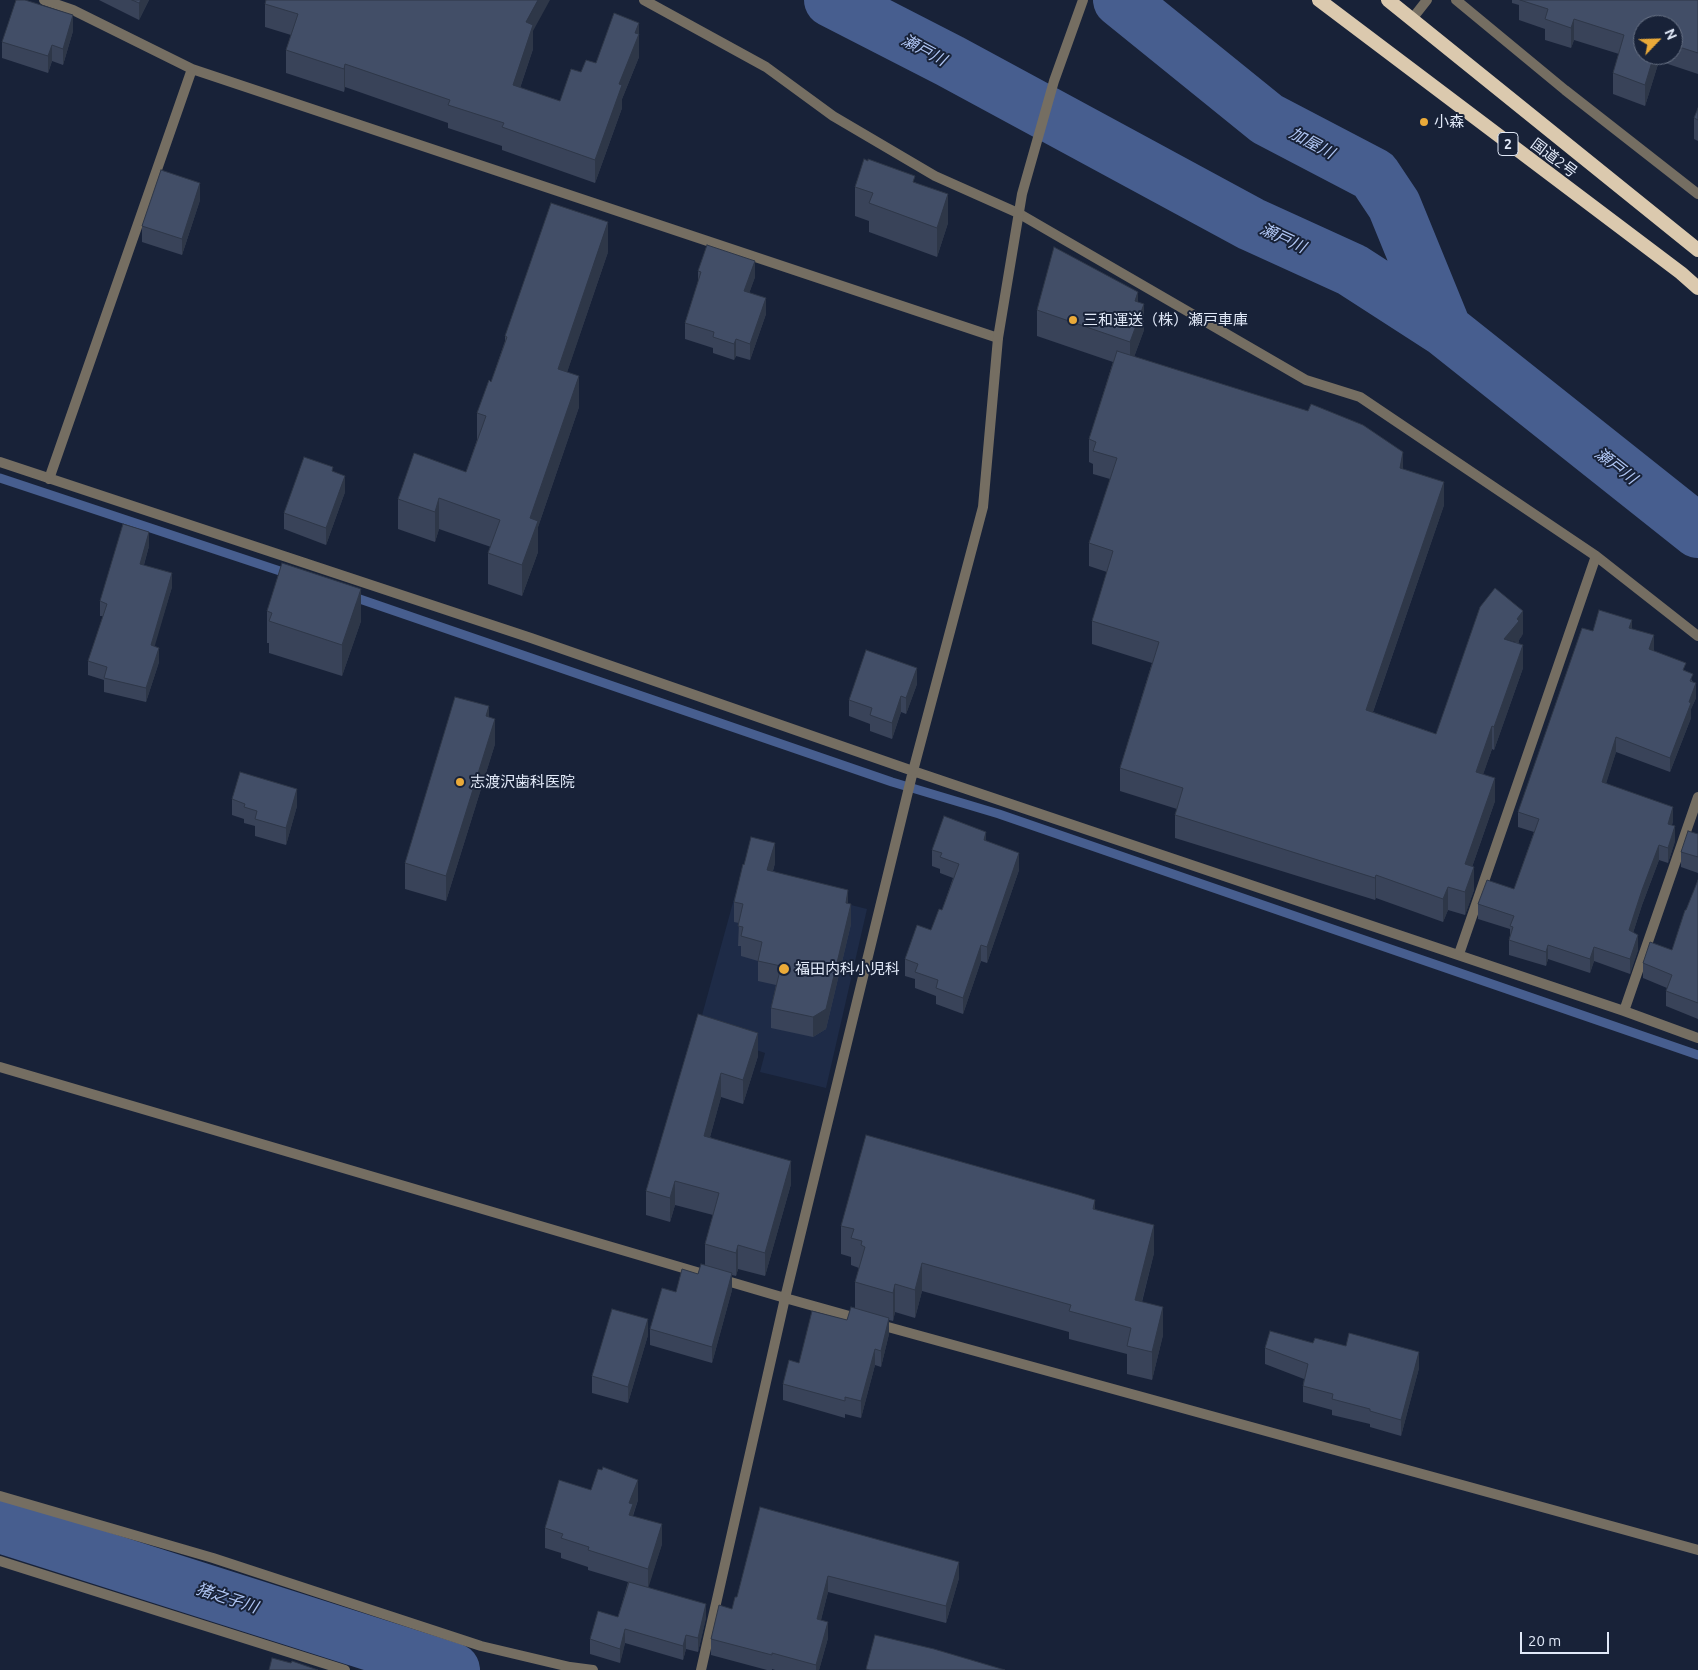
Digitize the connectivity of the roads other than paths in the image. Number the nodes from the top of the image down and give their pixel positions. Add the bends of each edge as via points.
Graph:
1 (44, 0) edge
2 (644, 0) edge
3 (1083, 0) edge
4 (1319, 0) edge
5 (1388, 0) edge
6 (1427, 0) edge
7 (1456, 0) edge
8 (1412, 20) junction
9 (192, 69) junction
10 (1698, 194) edge
11 (1018, 213) junction
12 (1698, 250) edge
13 (1698, 288) edge
14 (998, 338) junction
15 (0, 462) edge
16 (49, 479) junction
17 (1596, 556) junction
18 (1698, 636) edge
19 (912, 776) junction
20 (1698, 796) edge
21 (1460, 954) junction
22 (1624, 1011) junction
23 (1698, 1038) edge
24 (0, 1066) edge
25 (785, 1298) junction
26 (0, 1496) edge
27 (1698, 1550) edge
28 (0, 1561) edge
29 (346, 1670) edge
30 (593, 1670) edge
31 (701, 1670) edge

1 - 9 street via 73,10
2 - 11 street via 766,67 833,116 935,176
3 - 11 street via 1054,81
4 - 13 highway, 国道2号 / 2
5 - 8 highway, 国道2号 / 2
6 - 8 street
7 - 10 street
8 - 12 highway, 国道2号 / 2
9 - 14 street
9 - 16 street
11 - 14 street
11 - 17 street via 1306,380 1360,397
14 - 19 street via 983,507
15 - 16 street
16 - 19 street via 531,638
17 - 18 street
17 - 21 street
19 - 21 street
19 - 25 street
20 - 22 street
21 - 22 street
22 - 23 street
24 - 25 street
25 - 27 street
25 - 31 street
26 - 30 street via 213,1558 481,1646
28 - 29 street

